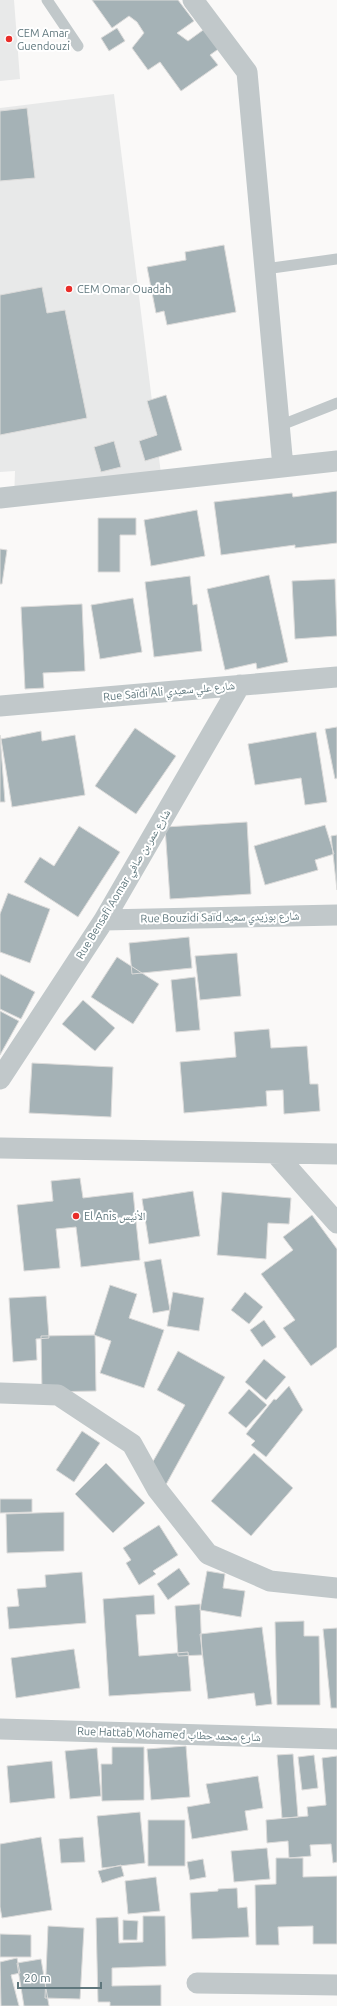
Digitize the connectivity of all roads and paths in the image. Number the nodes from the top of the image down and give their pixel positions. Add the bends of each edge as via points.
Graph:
1 (47, 0) edge
2 (193, 0) edge
3 (78, 46) dead end
4 (337, 259) edge
5 (265, 269) junction
6 (337, 403) edge
7 (279, 426) junction
8 (337, 461) edge
9 (283, 467) junction
10 (0, 498) edge
11 (337, 676) edge
12 (240, 685) junction
13 (0, 706) edge
14 (337, 915) edge
15 (104, 920) junction
16 (0, 1079) edge
17 (0, 1148) edge
18 (275, 1153) junction
19 (337, 1154) edge
20 (337, 1222) edge
21 (0, 1393) edge
22 (337, 1588) edge
23 (0, 1729) edge
24 (337, 1739) edge
25 (197, 1982) dead end
26 (337, 1985) edge

1 - 3 lane
2 - 5 street via 247,72
4 - 5 lane
5 - 7 street
6 - 7 lane
7 - 9 street
8 - 9 street
9 - 10 street
11 - 12 street, Rue Saïdi Ali شارع علي سعيدي
12 - 13 street, Rue Saïdi Ali شارع علي سعيدي
12 - 15 street, Rue Bensafi Aomar شارع عمر بن صافي
14 - 15 street, Rue Bouzidi Saïd شارع بوزيدي سعيد
15 - 16 street, Rue Bensafi Aomar شارع عمر بن صافي
17 - 18 street
18 - 19 street
18 - 20 street
21 - 22 street via 58,1395 132,1444 157,1489 208,1554 270,1581
23 - 24 street, Rue Hattab Mohamed شارع محمد حطاب
25 - 26 street

